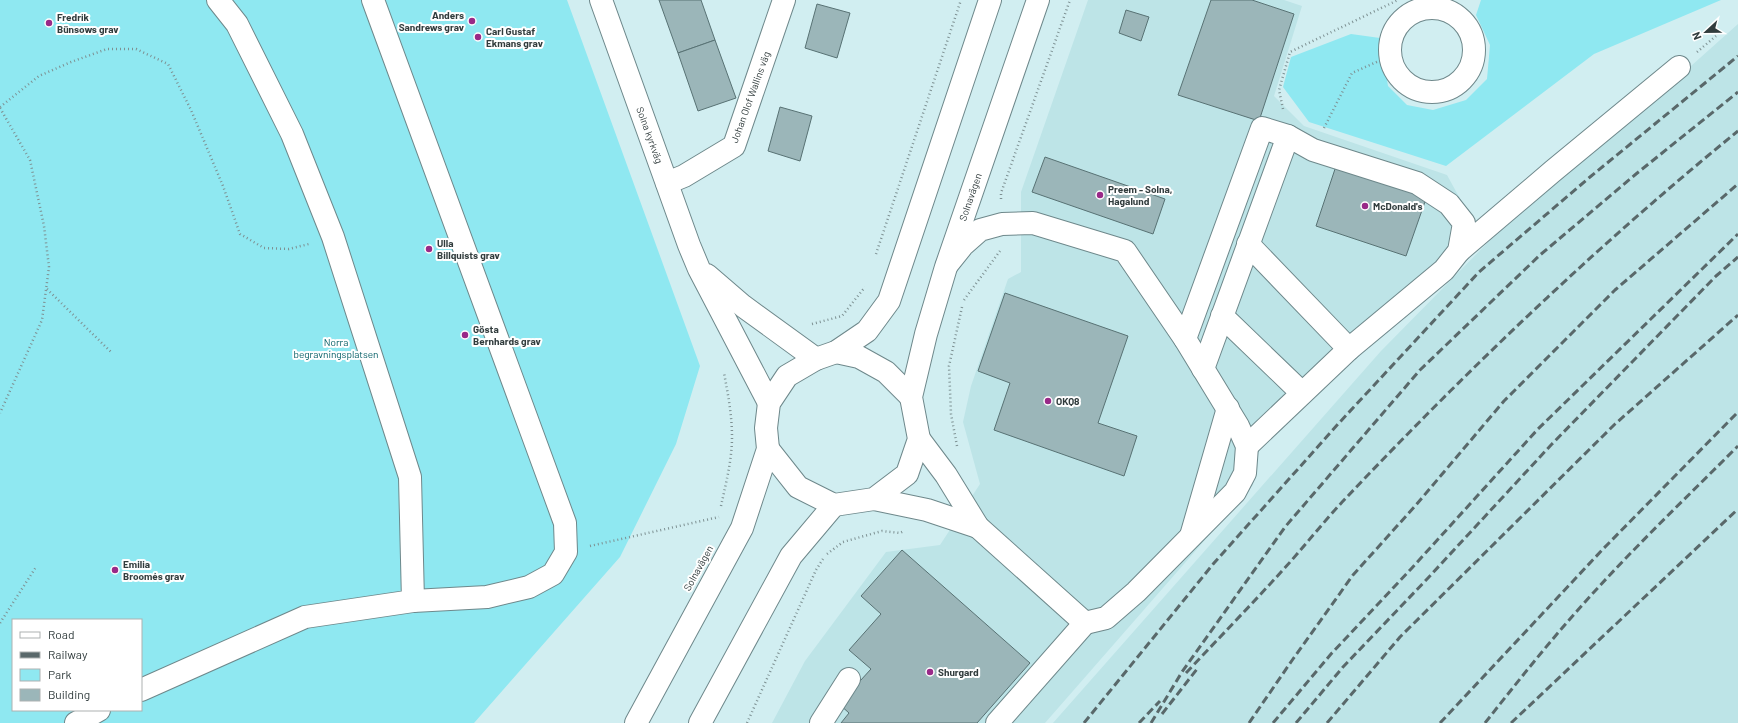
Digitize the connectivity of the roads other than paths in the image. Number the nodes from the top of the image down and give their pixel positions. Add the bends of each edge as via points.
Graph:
1 (218, 0) edge
2 (373, 0) edge
3 (601, 0) edge
4 (784, 0) edge
5 (990, 0) edge
6 (1038, 0) edge
7 (1447, 5) edge
8 (1679, 67) dead end
9 (1288, 136) junction
10 (667, 183) junction
11 (1248, 244) junction
12 (1459, 251) junction
13 (946, 267) junction
14 (699, 269) junction
15 (1222, 316) junction
16 (1185, 339) junction
17 (1349, 349) junction
18 (836, 352) junction
19 (816, 359) junction
20 (1203, 369) junction
21 (1302, 393) junction
22 (911, 397) junction
23 (769, 403) junction
24 (1228, 408) junction
25 (919, 439) junction
26 (1247, 446) junction
27 (768, 449) junction
28 (874, 499) junction
29 (834, 505) junction
30 (978, 527) junction
31 (1190, 538) junction
32 (413, 601) junction
33 (1085, 623) junction
34 (849, 679) dead end
35 (142, 690) edge
36 (97, 711) edge
37 (76, 723) edge
38 (636, 723) edge
39 (700, 723) edge
40 (821, 723) edge
41 (997, 723) edge

1 - 32 main road via 236,24 292,134 333,237 410,477
2 - 32 main road via 565,523 566,552 553,574 529,587 487,597
3 - 10 main road, Solna kyrkväg
4 - 10 main road, Johan Olof Wallins väg via 734,146 684,176
5 - 18 main road, Solnavägen via 889,301 867,331
6 - 13 main road, Solnavägen
7 - 7 main road via 1412,12 1400,22 1390,42 1390,56 1397,73 1407,83 1420,90 1434,92 1451,87 1463,78 1473,57 1474,42 1471,33
8 - 12 main road
9 - 11 main road
9 - 12 main road via 1313,150 1417,183 1449,204 1464,223
9 - 16 main road via 1262,128
10 - 14 main road, Solna kyrkväg
11 - 15 main road
11 - 17 main road
12 - 17 main road via 1444,270
13 - 16 main road via 963,245 980,230 1002,224 1033,223 1125,251
13 - 22 main road, Solnavägen
14 - 19 main road, Solna kyrkväg via 749,311
14 - 23 main road, Solna kyrkväg
15 - 20 main road
15 - 21 main road
16 - 20 main road
17 - 21 main road
18 - 19 main road, Solnavägen
18 - 22 main road via 859,357 886,372
19 - 23 main road, Solnavägen via 787,376
20 - 24 main road
21 - 26 main road
22 - 25 main road, Solnavägen
23 - 27 main road, Solnavägen via 766,428
24 - 26 main road
24 - 31 main road
25 - 28 main road, Solnavägen via 907,474
25 - 30 main road via 946,475
26 - 31 main road via 1245,473 1235,492
27 - 29 main road via 798,487
27 - 38 main road, Solnavägen via 742,528
28 - 29 main road, Solnavägen
28 - 30 main road via 927,510
29 - 39 main road via 791,556
30 - 33 main road
31 - 33 main road via 1106,618
32 - 35 main road via 305,617
33 - 41 main road
34 - 40 main road
36 - 37 main road

